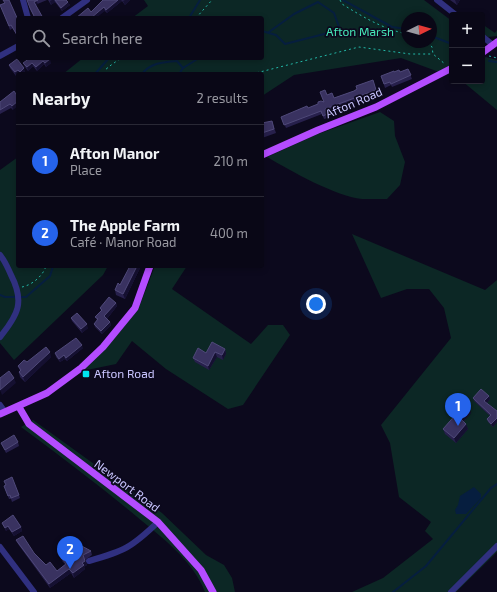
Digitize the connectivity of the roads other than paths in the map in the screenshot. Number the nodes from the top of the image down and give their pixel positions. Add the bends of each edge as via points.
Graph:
1 (23, 0) edge
2 (87, 0) edge
3 (437, 0) edge
4 (452, 12) edge
5 (27, 16) edge
6 (65, 16) edge
7 (485, 38) edge
8 (495, 43) edge
9 (16, 47) edge
10 (485, 50) edge
11 (0, 56) edge
12 (449, 70) edge
13 (264, 154) edge
14 (0, 255) edge
15 (149, 268) edge
16 (0, 337) edge
17 (0, 405) edge
18 (19, 407) junction
19 (3, 413) edge
20 (158, 522) junction
21 (497, 546) edge
22 (0, 547) edge
23 (89, 561) dead end
24 (34, 592) edge
25 (213, 592) edge
26 (451, 592) edge

1 - 5 street
2 - 6 street
3 - 4 street
7 - 8 street
8 - 10 main road
9 - 11 street
12 - 13 main road, Afton Road via 376,107
14 - 16 street via 18,289 20,302 13,321
15 - 18 main road via 135,308 103,347 57,386
17 - 19 street
18 - 19 main road
18 - 20 main road, Newport Road via 29,424
20 - 23 street via 130,547
20 - 25 main road, Newport Road via 191,558
21 - 26 street
22 - 24 street

